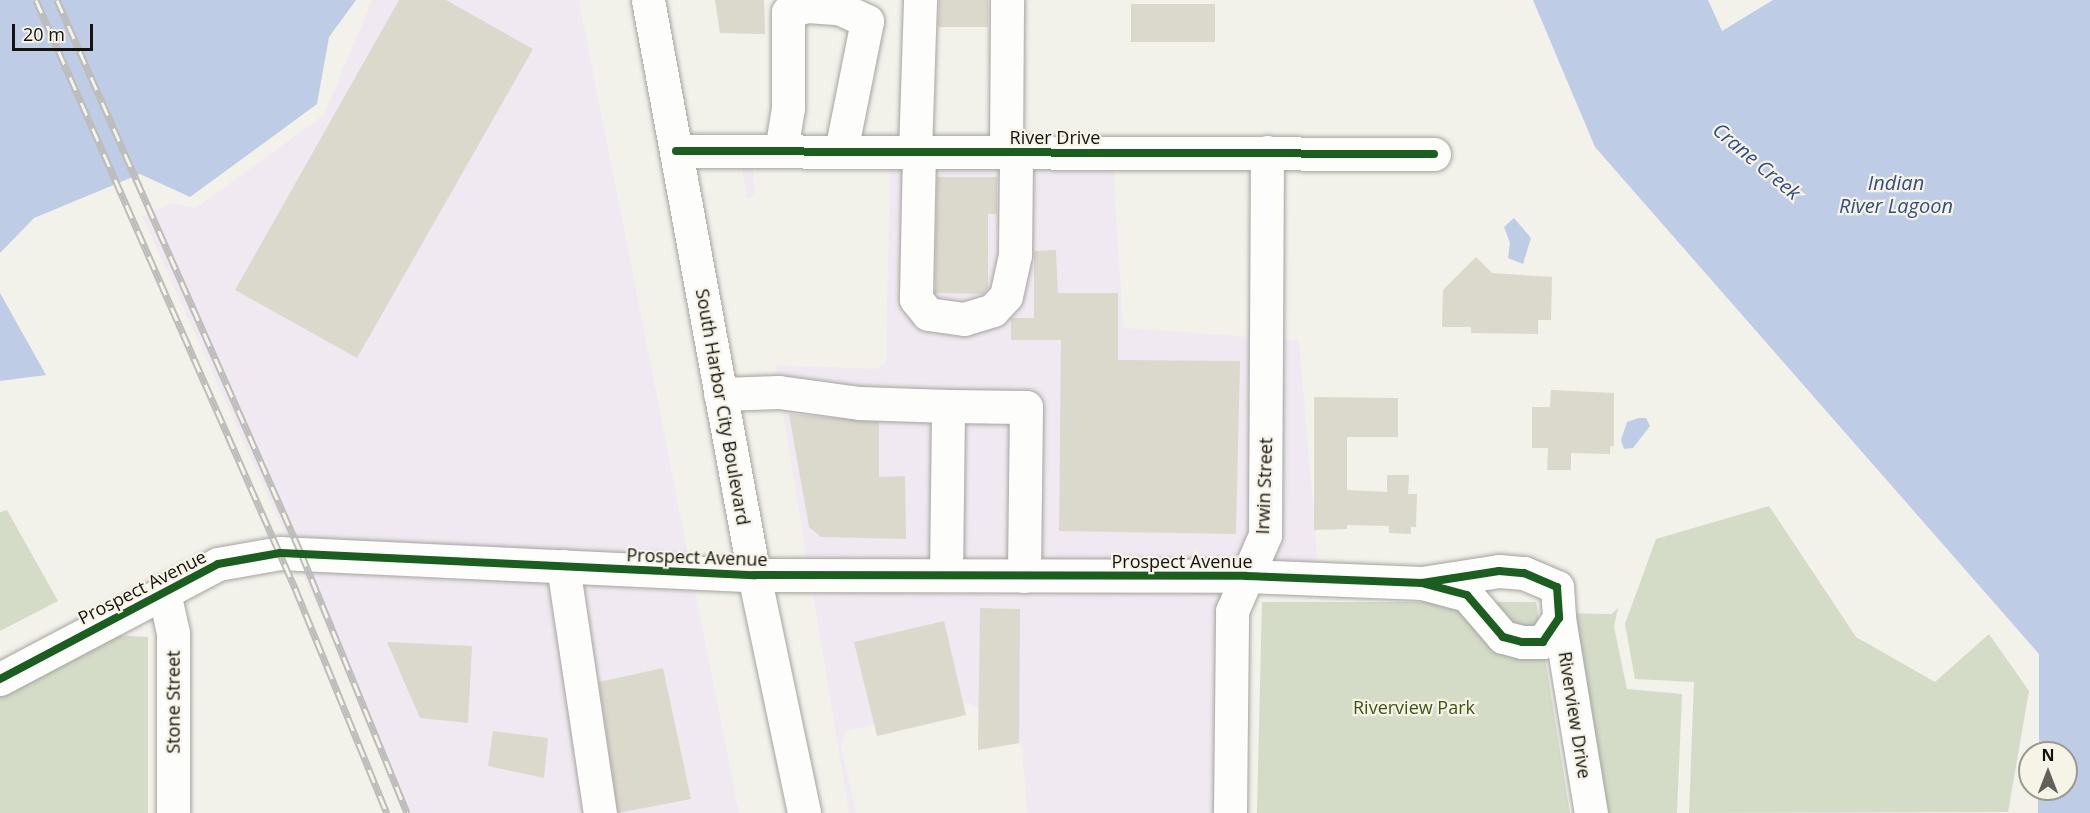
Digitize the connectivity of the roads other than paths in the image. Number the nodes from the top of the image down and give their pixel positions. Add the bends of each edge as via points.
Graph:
1 (648, 0) edge
2 (920, 0) edge
3 (1007, 0) edge
4 (787, 6) edge
5 (676, 152) junction
6 (781, 152) junction
7 (841, 152) junction
8 (917, 152) junction
9 (1011, 152) junction
10 (1267, 152) junction
11 (1434, 154) dead end
12 (720, 394) junction
13 (948, 406) junction
14 (563, 566) junction
15 (754, 575) junction
16 (946, 575) junction
17 (1024, 576) junction
18 (1246, 576) junction
19 (1422, 583) junction
20 (164, 592) junction
21 (1559, 618) junction
22 (0, 678) edge
23 (173, 813) edge
24 (600, 813) edge
25 (804, 813) edge
26 (1230, 813) edge
27 (1590, 813) edge

1 - 5 street, South Harbor City Boulevard
2 - 8 street
3 - 9 street
4 - 6 street via 788,108
4 - 7 street via 839,8 867,21
5 - 6 street, River Drive
5 - 12 street, South Harbor City Boulevard
6 - 7 street, River Drive
7 - 8 street, River Drive
8 - 9 street, River Drive
8 - 9 street via 916,299 928,314 964,319 993,310 1006,296 1015,255
9 - 10 street, River Drive
10 - 11 street, River Drive
10 - 18 street, Irwin Street via 1265,535
12 - 13 street via 779,392 859,404
12 - 15 street, South Harbor City Boulevard
13 - 16 street
13 - 17 street via 1026,407
14 - 15 street, Prospect Avenue
14 - 20 street, Prospect Avenue via 280,553 238,558
14 - 24 street
15 - 16 street, Prospect Avenue
15 - 25 street, South Harbor City Boulevard
16 - 17 street, Prospect Avenue
17 - 18 street, Prospect Avenue
18 - 19 street, Prospect Avenue
18 - 26 street, Irwin Street via 1232,611
19 - 21 street, Prospect Avenue via 1500,572 1524,573 1557,587
19 - 21 street, Prospect Avenue via 1467,595 1503,637 1522,642 1543,642
20 - 22 street, Prospect Avenue
20 - 23 street, Stone Street via 173,633
21 - 27 street, Riverview Drive

